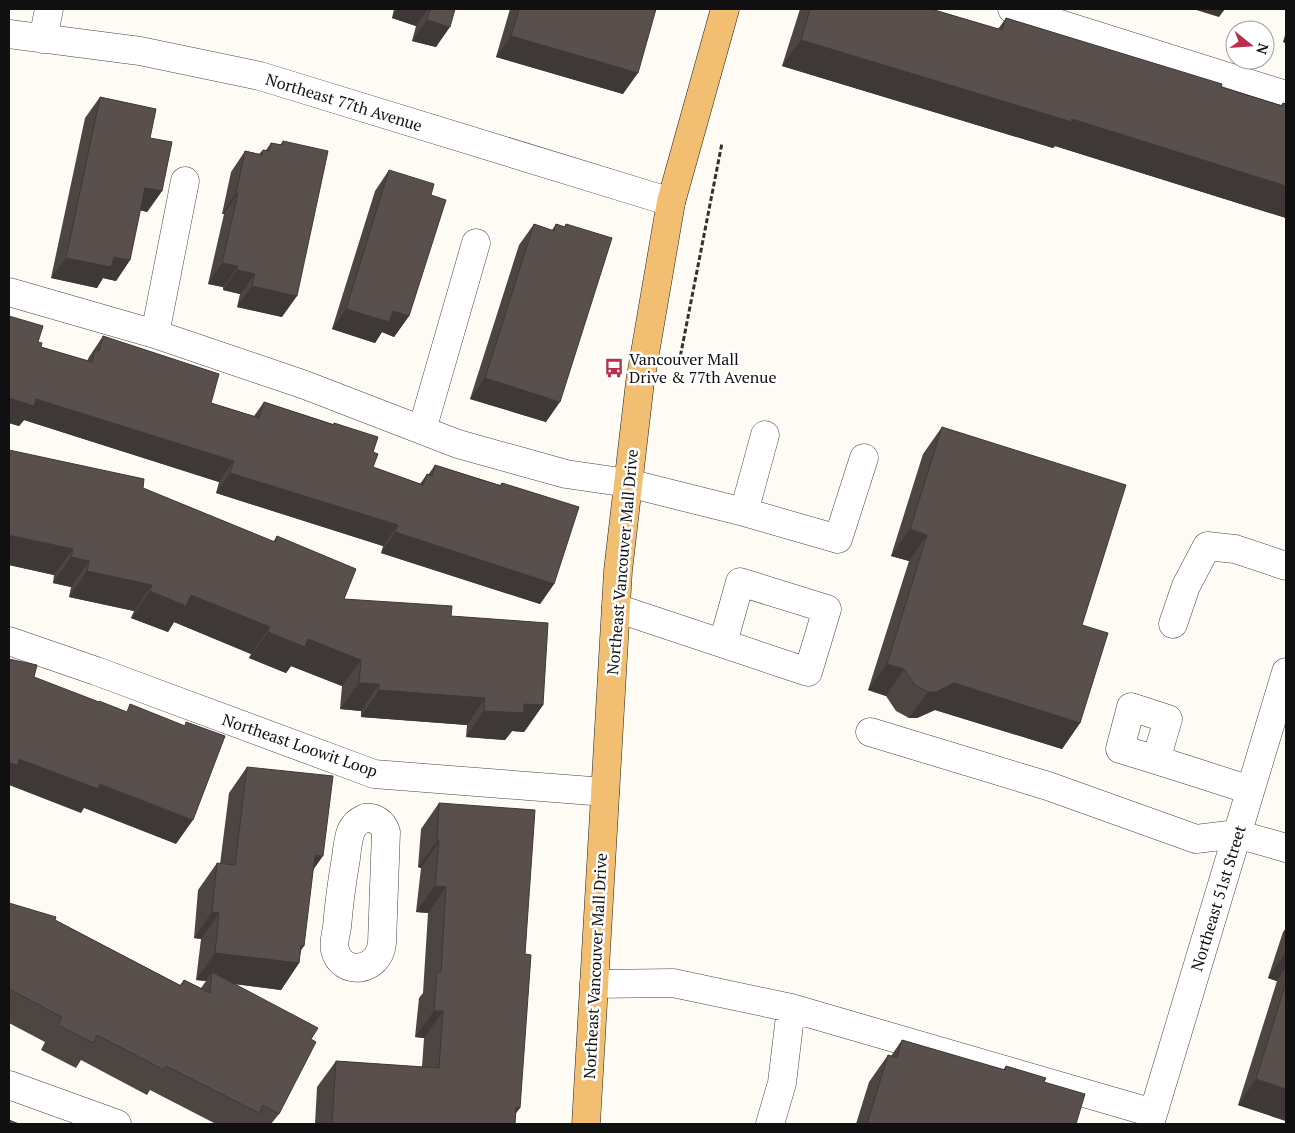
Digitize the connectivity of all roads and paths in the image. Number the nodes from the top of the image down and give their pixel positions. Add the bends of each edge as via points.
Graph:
1 (49, 9) edge
2 (725, 9) edge
3 (1012, 9) edge
4 (9, 34) edge
5 (43, 39) junction
6 (1286, 95) edge
7 (723, 136) dead end
8 (185, 181) dead end
9 (672, 202) junction
10 (476, 243) dead end
11 (9, 292) edge
12 (155, 334) junction
13 (679, 363) dead end
14 (422, 430) junction
15 (765, 435) dead end
16 (864, 458) dead end
17 (628, 483) junction
18 (744, 512) junction
19 (1286, 566) edge
20 (616, 608) junction
21 (1173, 624) dead end
22 (9, 641) edge
23 (723, 643) dead end
24 (1286, 672) edge
25 (870, 732) dead end
26 (1156, 760) dead end
27 (374, 774) junction
28 (1250, 790) junction
29 (605, 792) junction
30 (370, 818) junction
31 (1237, 834) junction
32 (1286, 848) edge
33 (341, 885) junction
34 (384, 890) junction
35 (594, 984) junction
36 (791, 1008) junction
37 (9, 1085) edge
38 (1151, 1119) edge
39 (117, 1124) edge
40 (586, 1124) edge
41 (770, 1124) edge

1 - 5 street
2 - 9 main road, Northeast Vancouver Mall Drive
3 - 6 street
4 - 5 street, Northeast 77th Avenue
5 - 9 street, Northeast 77th Avenue via 140,51 260,76
7 - 13 path
8 - 12 street
9 - 17 main road, Northeast Vancouver Mall Drive via 640,382
10 - 14 street
11 - 12 street
12 - 14 street via 306,385
14 - 17 street via 458,444 566,474
15 - 18 street
16 - 18 street via 838,539
17 - 18 street
17 - 20 main road, Northeast Vancouver Mall Drive
19 - 21 street via 1235,549 1207,546 1186,586
20 - 23 street
20 - 29 main road, Northeast Vancouver Mall Drive
22 - 27 street, Northeast Loowit Loop
24 - 28 street, Northeast 51st Street
25 - 31 street via 1048,786 1196,838
26 - 28 street
27 - 29 street, Northeast Loowit Loop
27 - 30 street
28 - 31 street, Northeast 51st Street
29 - 35 main road, Northeast Vancouver Mall Drive
30 - 33 street via 359,820 352,829
30 - 34 street via 381,822 386,832
31 - 32 street
31 - 38 street, Northeast 51st Street
33 - 34 street
33 - 34 street via 334,949 342,962 357,968 372,964 381,951
35 - 36 street via 673,983
35 - 40 main road, Northeast Vancouver Mall Drive
36 - 38 street
36 - 41 street via 782,1083
37 - 39 street

